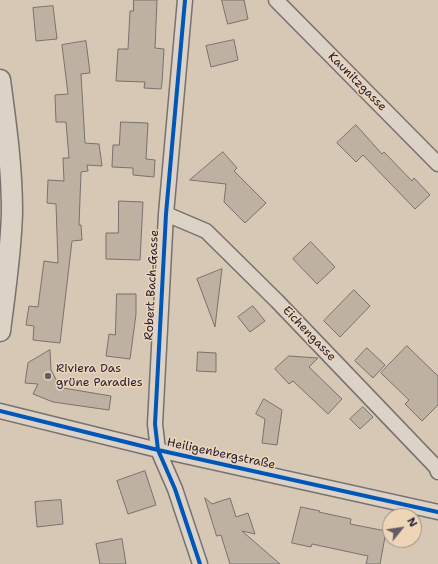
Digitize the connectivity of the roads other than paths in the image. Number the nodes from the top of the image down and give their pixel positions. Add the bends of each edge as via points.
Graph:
1 (185, 0) edge
2 (276, 0) edge
3 (0, 80) edge
4 (438, 164) edge
5 (166, 214) junction
6 (0, 331) edge
7 (0, 411) edge
8 (158, 450) junction
9 (438, 472) edge
10 (438, 512) edge
11 (200, 564) edge

1 - 5 street, Robert Bach-Gasse
2 - 4 street, Kaunitzgasse
3 - 6 main road via 12,210 11,241
5 - 8 street, Robert Bach-Gasse via 155,424
5 - 9 street, Eichengasse via 206,231 283,307
7 - 8 street, Heiligenbergstraße
8 - 10 street, Heiligenbergstraße
8 - 11 street, Robert Bach-Gasse via 175,489

